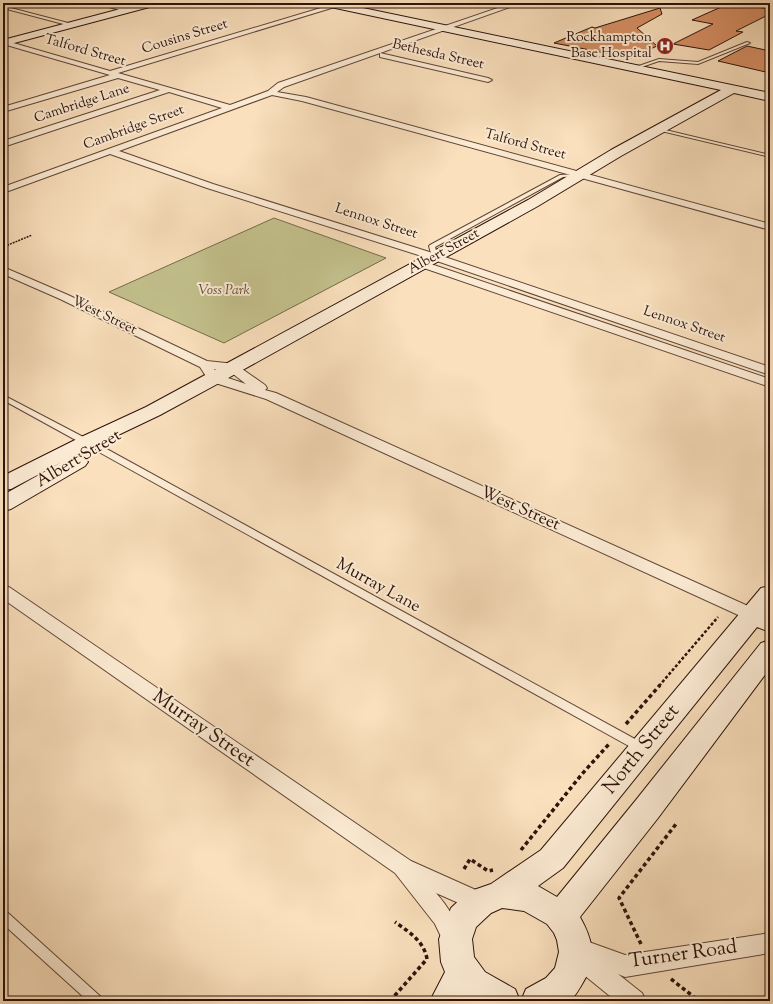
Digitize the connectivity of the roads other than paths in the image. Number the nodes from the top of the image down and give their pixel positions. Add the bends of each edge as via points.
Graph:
1 (98, 3) edge
2 (154, 3) edge
3 (518, 3) edge
4 (331, 4) edge
5 (3, 7) edge
6 (127, 10) junction
7 (71, 25) junction
8 (448, 28) junction
9 (4, 42) edge
10 (748, 43) dead end
11 (382, 55) junction
12 (635, 68) junction
13 (110, 73) junction
14 (118, 75) junction
15 (488, 80) dead end
16 (732, 89) junction
17 (168, 90) junction
18 (272, 92) junction
19 (770, 97) edge
20 (228, 107) junction
21 (3, 110) edge
22 (658, 129) junction
23 (3, 144) edge
24 (110, 151) junction
25 (770, 156) edge
26 (581, 175) junction
27 (3, 190) edge
28 (770, 227) edge
29 (429, 260) junction
30 (3, 270) edge
31 (232, 367) junction
32 (209, 371) junction
33 (770, 371) edge
34 (770, 383) edge
35 (271, 396) junction
36 (3, 397) edge
37 (93, 445) junction
38 (3, 484) edge
39 (3, 504) edge
40 (3, 591) edge
41 (770, 594) edge
42 (761, 619) edge
43 (770, 649) edge
44 (643, 749) junction
45 (403, 867) junction
46 (492, 889) junction
47 (3, 916) edge
48 (561, 916) junction
49 (454, 940) junction
50 (770, 943) edge
51 (576, 951) junction
52 (455, 987) edge
53 (547, 1000) edge
54 (97, 1001) edge
55 (503, 1001) edge
56 (634, 1001) edge

1 - 6 street
2 - 6 street
3 - 8 street, Cambridge Street
4 - 8 street
4 - 13 street, Cousins Street
5 - 7 lane
6 - 7 street
7 - 9 street
8 - 11 street, Cambridge Street
8 - 12 street
8 - 18 street, Cambridge Street via 281,85
9 - 13 street, Talford Street
10 - 12 lane via 698,63 659,60
11 - 15 street, Bethesda Street
11 - 18 street, Cambridge Street
12 - 16 street
13 - 14 street, Talford Street
14 - 17 street, Talford Street
14 - 21 street
16 - 19 street
16 - 22 street, Albert Street
17 - 20 street, Talford Street
17 - 23 street, Cambridge Lane
18 - 20 street, Cambridge Street
18 - 26 street, Talford Street
20 - 24 street, Cambridge Street
22 - 25 lane
22 - 26 street, Albert Street
24 - 27 street, Cambridge Street
24 - 29 street, Lennox Street
26 - 28 street, Talford Street
26 - 29 street, Albert Street
29 - 31 street, Albert Street
29 - 33 street, Lennox Street
29 - 34 street, Lennox Street
30 - 32 street, West Street via 64,297
31 - 32 street, Albert Street
31 - 35 street, West Street
32 - 35 street, West Street
32 - 37 street, Albert Street via 154,411
35 - 42 street, West Street
36 - 37 lane, Murray Lane
37 - 38 street, Albert Street
37 - 39 street, Albert Street
37 - 44 lane, Murray Lane
40 - 45 street, Murray Street
41 - 42 street, North Street
42 - 44 street, North Street
43 - 48 street via 652,803
44 - 46 street, North Street via 552,859
45 - 46 street, Murray Street
45 - 49 street, Murray Street via 443,917
46 - 48 street via 534,898
46 - 49 street, North Street via 467,912 458,925
47 - 54 lane
48 - 51 street via 573,936
49 - 52 street
50 - 51 street, Turner Road via 625,966
51 - 53 street via 572,971 563,986
51 - 56 street
52 - 55 street via 474,986 488,996

